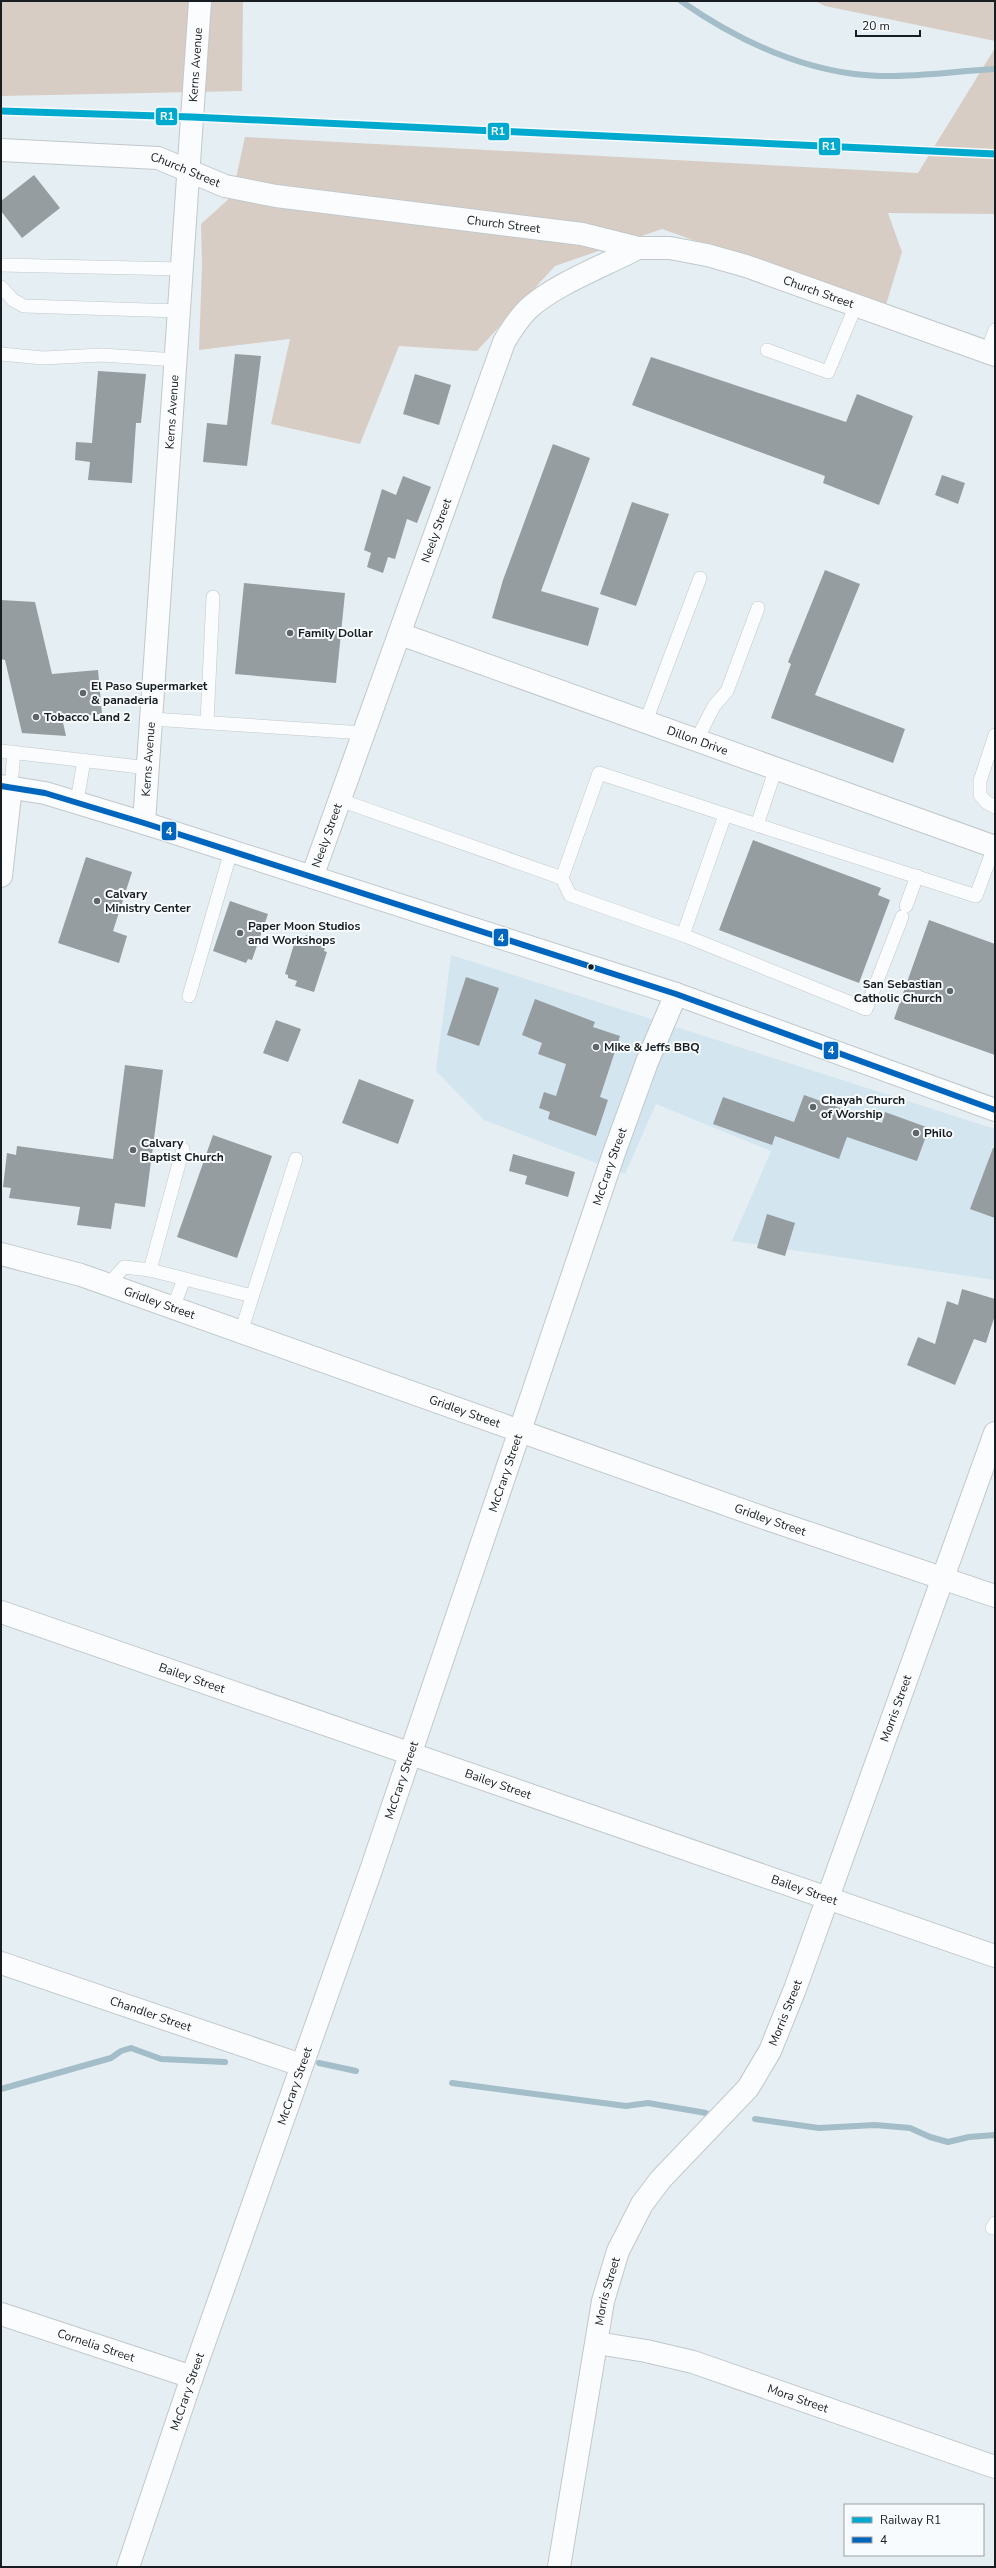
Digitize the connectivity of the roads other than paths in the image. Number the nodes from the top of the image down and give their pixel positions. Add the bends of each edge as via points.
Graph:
1 (200, 1) edge
2 (1, 150) edge
3 (188, 170) junction
4 (638, 248) junction
5 (1, 265) edge
6 (182, 268) junction
7 (1, 287) edge
8 (856, 305) junction
9 (179, 311) junction
10 (995, 330) edge
11 (767, 350) dead end
12 (1, 354) edge
13 (991, 354) edge
14 (176, 360) junction
15 (700, 578) dead end
16 (213, 597) dead end
17 (758, 608) dead end
18 (400, 634) junction
19 (152, 719) junction
20 (646, 721) junction
21 (207, 722) junction
22 (364, 733) junction
23 (995, 735) edge
24 (697, 739) junction
25 (7, 751) edge
26 (84, 760) junction
27 (149, 768) junction
28 (776, 768) junction
29 (6, 786) edge
30 (340, 800) junction
31 (77, 802) junction
32 (995, 807) edge
33 (725, 815) junction
34 (144, 823) junction
35 (757, 825) junction
36 (995, 847) edge
37 (231, 851) junction
38 (1, 876) edge
39 (312, 876) junction
40 (917, 876) junction
41 (562, 878) junction
42 (683, 935) junction
43 (676, 994) junction
44 (189, 996) dead end
45 (995, 1110) edge
46 (183, 1149) dead end
47 (296, 1159) dead end
48 (1, 1254) edge
49 (150, 1270) junction
50 (184, 1279) junction
51 (108, 1285) junction
52 (252, 1296) junction
53 (173, 1308) junction
54 (241, 1332) junction
55 (522, 1430) junction
56 (995, 1433) edge
57 (942, 1579) junction
58 (995, 1596) edge
59 (1, 1612) edge
60 (410, 1754) junction
61 (827, 1898) junction
62 (995, 1956) edge
63 (1, 1963) edge
64 (301, 2065) junction
65 (1, 2314) edge
66 (597, 2343) junction
67 (192, 2377) junction
68 (995, 2467) edge
69 (128, 2567) edge
70 (559, 2567) edge

1 - 3 street, Kerns Avenue
2 - 3 street, Church Street via 158,158
3 - 4 street, Church Street via 226,186 276,196 574,233
3 - 6 street, Kerns Avenue
4 - 8 street, Church Street via 670,248 707,255
4 - 18 street, Neely Street via 550,294 529,308 516,322 504,342
5 - 6 lane
6 - 9 street, Kerns Avenue
7 - 9 lane via 13,300 24,306
8 - 11 lane via 828,372
8 - 13 street, Church Street
9 - 14 street, Kerns Avenue
10 - 13 lane
12 - 14 lane via 42,358 102,355
14 - 19 street, Kerns Avenue
15 - 20 lane
16 - 21 lane
17 - 24 lane via 727,691 714,706
18 - 20 street, Dillon Drive
18 - 22 street, Neely Street
19 - 21 lane
19 - 27 street, Kerns Avenue
20 - 24 street, Dillon Drive
21 - 22 lane
22 - 30 street, Neely Street
23 - 32 lane via 980,781 980,795
24 - 28 street, Dillon Drive
25 - 26 lane
25 - 29 lane
26 - 27 lane
26 - 31 lane
27 - 34 street, Kerns Avenue
28 - 35 lane
28 - 36 street, Dillon Drive
29 - 31 street
29 - 38 street
30 - 39 street, Neely Street
30 - 41 lane
31 - 34 street
33 - 35 lane
33 - 41 lane via 599,773
33 - 42 lane
34 - 37 street
35 - 40 lane
36 - 40 lane via 976,896
37 - 39 street
37 - 44 lane
39 - 43 street
40 - 42 lane via 866,1009
41 - 42 lane via 570,895
43 - 45 street
43 - 55 street, McCrary Street via 647,1062 614,1153
46 - 49 lane
47 - 52 lane
48 - 51 street, Gridley Street via 67,1271
49 - 50 lane
49 - 51 lane via 124,1267
50 - 52 lane
50 - 53 lane
51 - 53 street, Gridley Street
52 - 54 lane
53 - 54 street, Gridley Street
54 - 55 street, Gridley Street
55 - 57 street, Gridley Street
55 - 60 street, McCrary Street
56 - 57 street, Morris Street
57 - 58 street, Gridley Street
57 - 61 street, Morris Street
59 - 60 street, Bailey Street
60 - 61 street, Bailey Street
60 - 64 street, McCrary Street
61 - 62 street, Bailey Street
61 - 66 street, Morris Street via 770,2051 755,2076 732,2107 661,2179 632,2220 608,2283
63 - 64 street, Chandler Street
64 - 67 street, McCrary Street
65 - 67 street, Cornelia Street
66 - 68 street, Mora Street via 693,2362
66 - 70 street, Morris Street
67 - 69 street, McCrary Street

